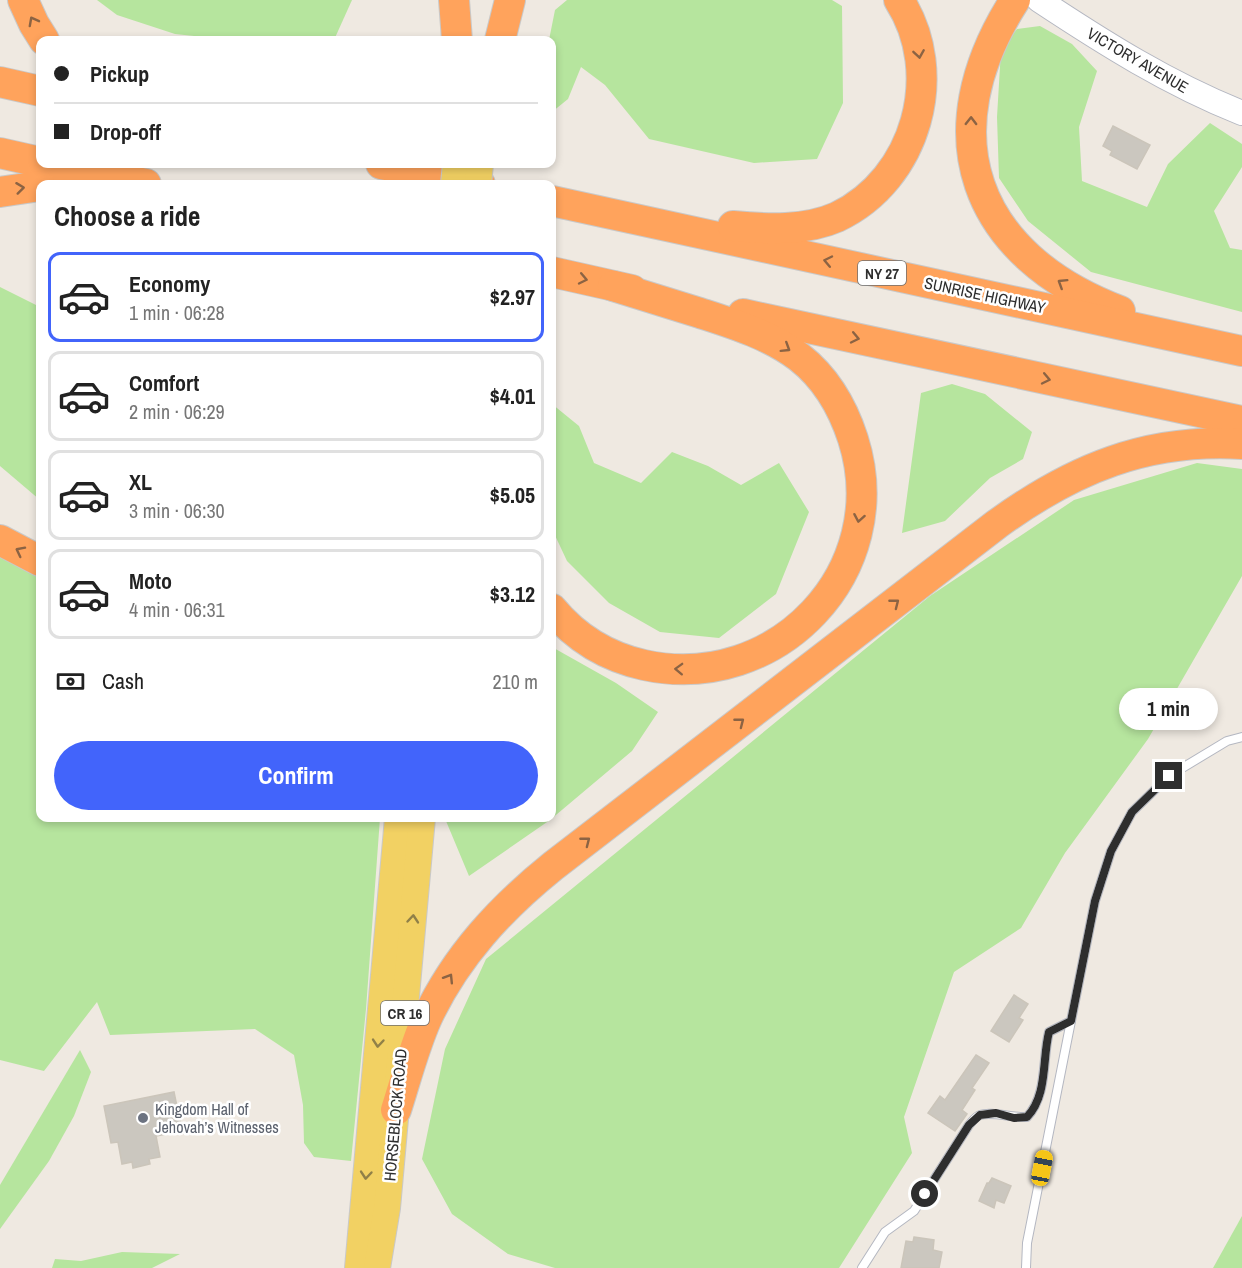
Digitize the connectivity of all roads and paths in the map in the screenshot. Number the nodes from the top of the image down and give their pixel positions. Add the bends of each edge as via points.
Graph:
1 (23, 0) edge
2 (454, 0) edge
3 (465, 0) edge
4 (494, 0) edge
5 (510, 0) edge
6 (898, 0) edge
7 (1015, 0) edge
8 (1039, 0) edge
9 (42, 36) edge
10 (458, 36) edge
11 (465, 36) edge
12 (491, 36) edge
13 (501, 36) edge
14 (0, 82) edge
15 (36, 90) edge
16 (1242, 113) edge
17 (0, 153) edge
18 (36, 161) edge
19 (69, 168) edge
20 (401, 168) edge
21 (127, 180) edge
22 (459, 180) edge
23 (36, 187) edge
24 (0, 192) edge
25 (556, 202) edge
26 (604, 213) junction
27 (556, 273) edge
28 (613, 286) junction
29 (1213, 345) junction
30 (1242, 351) edge
31 (1242, 421) edge
32 (1242, 444) edge
33 (0, 540) edge
34 (36, 559) edge
35 (556, 613) edge
36 (1242, 737) edge
37 (398, 822) edge
38 (422, 822) edge
39 (1071, 1021) junction
40 (396, 1110) junction
41 (387, 1208) junction
42 (358, 1268) edge
43 (377, 1268) edge
44 (389, 1268) edge
45 (862, 1268) edge
46 (1026, 1268) edge

9 -> 1 highway
2 - 10 highway
3 - 11 main road
4 - 12 main road
5 - 13 highway
6 -> 26 highway via 917,38 921,58 918,114 906,148 864,200 824,222 785,228
29 -> 7 highway via 1100,303 1061,283 1029,259 991,210 973,155 972,101 987,52
8 - 16 street, VICTORY AVENUE via 1148,68
14 - 15 highway
17 - 18 highway
19 - 21 highway
20 - 22 highway
24 -> 23 highway
25 - 26 highway, SUNRISE HIGHWAY / NY 27
29 -> 26 highway, SUNRISE HIGHWAY / NY 27
27 -> 28 highway
28 -> 31 highway
28 -> 35 highway via 765,337 784,346 816,372 849,426 860,467 861,510 851,553 820,606 788,636 743,659 721,666 676,670 631,662 592,645
29 - 30 highway, SUNRISE HIGHWAY / NY 27
40 -> 32 highway via 428,1018 460,961 492,920 553,866 1040,495 1089,469 1142,451 1196,443
34 -> 33 highway
36 - 39 lane via 1227,741 1169,776 1132,812 1111,851 1095,901
37 -> 42 main road, HORSEBLOCK ROAD / CR 16
40 -> 38 main road, HORSEBLOCK ROAD / CR 16
39 - 45 lane via 1049,1032 1042,1084 1033,1110 1027,1117 980,1115 969,1125 914,1211 885,1232
39 - 46 lane via 1027,1242
40 - 41 main road, HORSEBLOCK ROAD / CR 16
41 - 43 main road, HORSEBLOCK ROAD / CR 16
41 - 44 main road

